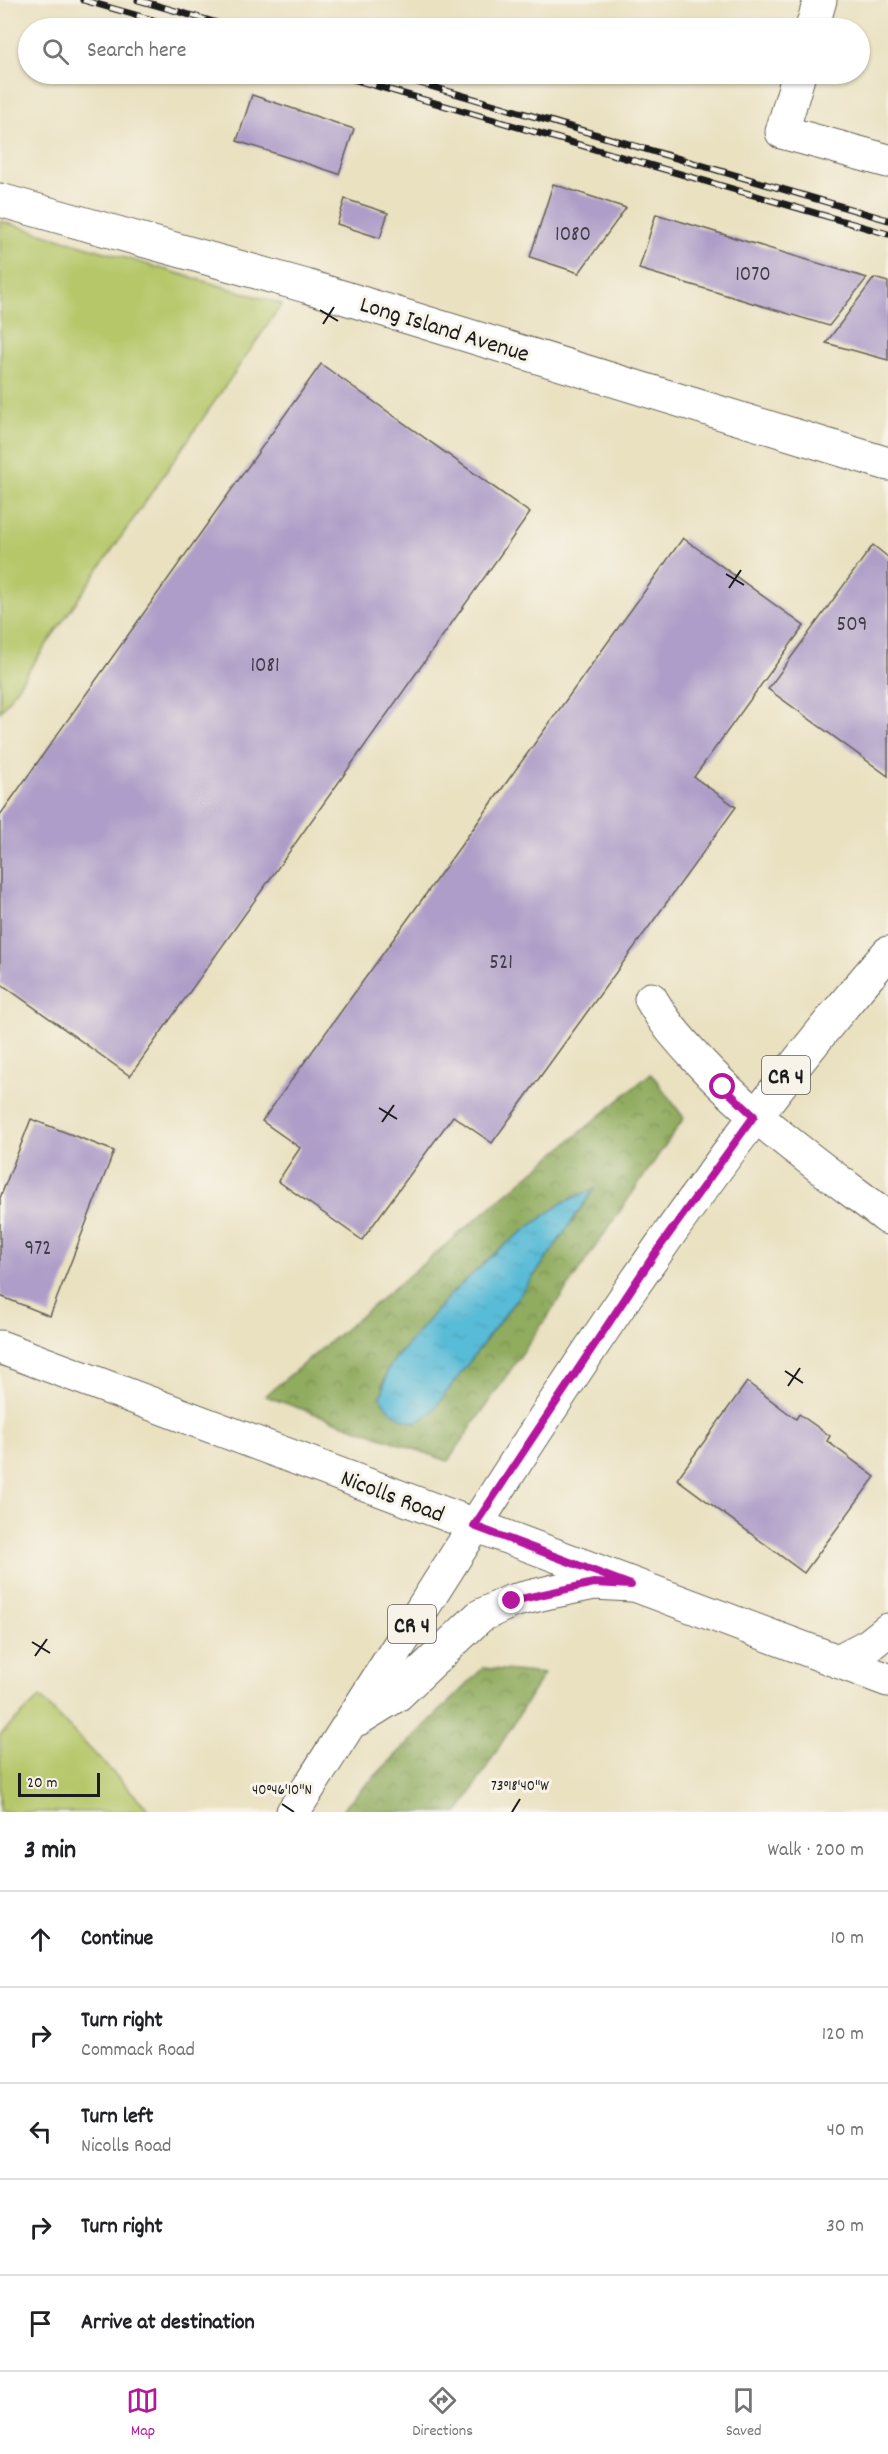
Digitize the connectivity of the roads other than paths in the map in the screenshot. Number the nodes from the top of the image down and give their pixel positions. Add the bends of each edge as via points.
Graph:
1 (820, 0) edge
2 (815, 18) edge
3 (796, 84) edge
4 (888, 161) edge
5 (0, 200) edge
6 (888, 464) edge
7 (888, 953) edge
8 (651, 999) dead end
9 (754, 1116) junction
10 (888, 1218) edge
11 (0, 1347) edge
12 (474, 1526) junction
13 (631, 1585) junction
14 (888, 1630) edge
15 (838, 1661) junction
16 (888, 1680) edge
17 (351, 1723) junction
18 (293, 1812) edge

1 - 2 street
3 - 4 street via 782,132
5 - 6 street, Long Island Avenue via 316,289
7 - 9 street, CR 4
8 - 9 street via 664,1023
9 - 10 street
9 - 12 street, CR 4 via 650,1261
11 - 12 street, Nicolls Road
12 - 13 street, Nicolls Road
12 - 17 street, CR 4
13 - 15 street, Nicolls Road
13 - 17 street via 594,1583 550,1592 512,1601 480,1616 397,1695
14 - 15 street
15 - 16 street, Nicolls Road
17 - 18 street, CR 4

